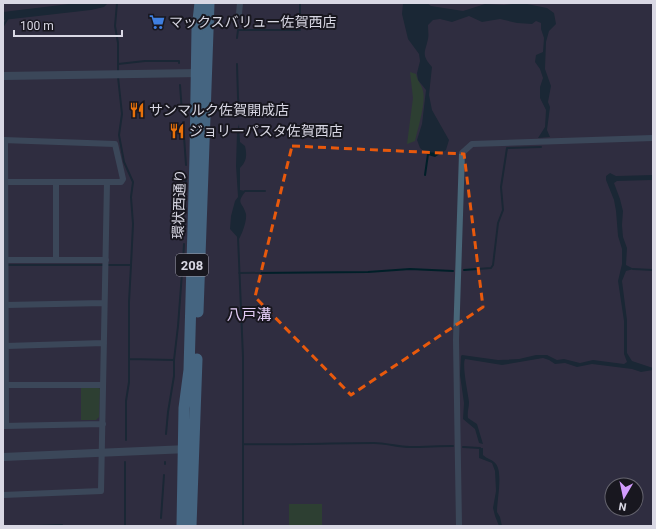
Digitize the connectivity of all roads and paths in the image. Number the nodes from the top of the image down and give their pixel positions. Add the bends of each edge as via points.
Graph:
1 (200, 3) edge
2 (210, 3) edge
3 (240, 3) edge
4 (239, 14) dead end
5 (202, 73) junction
6 (3, 76) edge
7 (653, 138) edge
8 (4, 140) edge
9 (6, 182) junction
10 (56, 182) junction
11 (107, 182) junction
12 (56, 260) junction
13 (5, 263) edge
14 (106, 263) junction
15 (104, 303) junction
16 (6, 305) junction
17 (104, 343) junction
18 (6, 346) junction
19 (104, 384) junction
20 (6, 386) junction
21 (102, 424) junction
22 (4, 426) edge
23 (188, 449) junction
24 (102, 453) junction
25 (3, 457) edge
26 (3, 495) edge
27 (182, 526) edge
28 (191, 526) edge
29 (459, 526) edge

1 - 5 highway, 環状西通り / 208 via 197,29
2 - 5 highway, 環状西通り / 208
3 - 4 street
5 - 6 street
5 - 23 highway, 環状西通り / 208 via 189,370 184,408
7 - 29 street via 472,144 462,153 456,340
8 - 9 street
8 - 11 street via 115,144 123,179 121,182
9 - 10 street
9 - 13 street
10 - 11 street
10 - 12 street
11 - 14 street
12 - 13 street
12 - 14 street
13 - 16 street
14 - 15 street
15 - 16 street
15 - 17 street
16 - 18 street
17 - 18 street
17 - 19 street
18 - 20 street
19 - 20 street
19 - 21 street
20 - 22 street
21 - 22 street
21 - 24 street
23 - 24 street
23 - 27 highway, 環状西通り / 208
23 - 28 highway, 環状西通り / 208
24 - 25 street
24 - 26 street via 101,491

